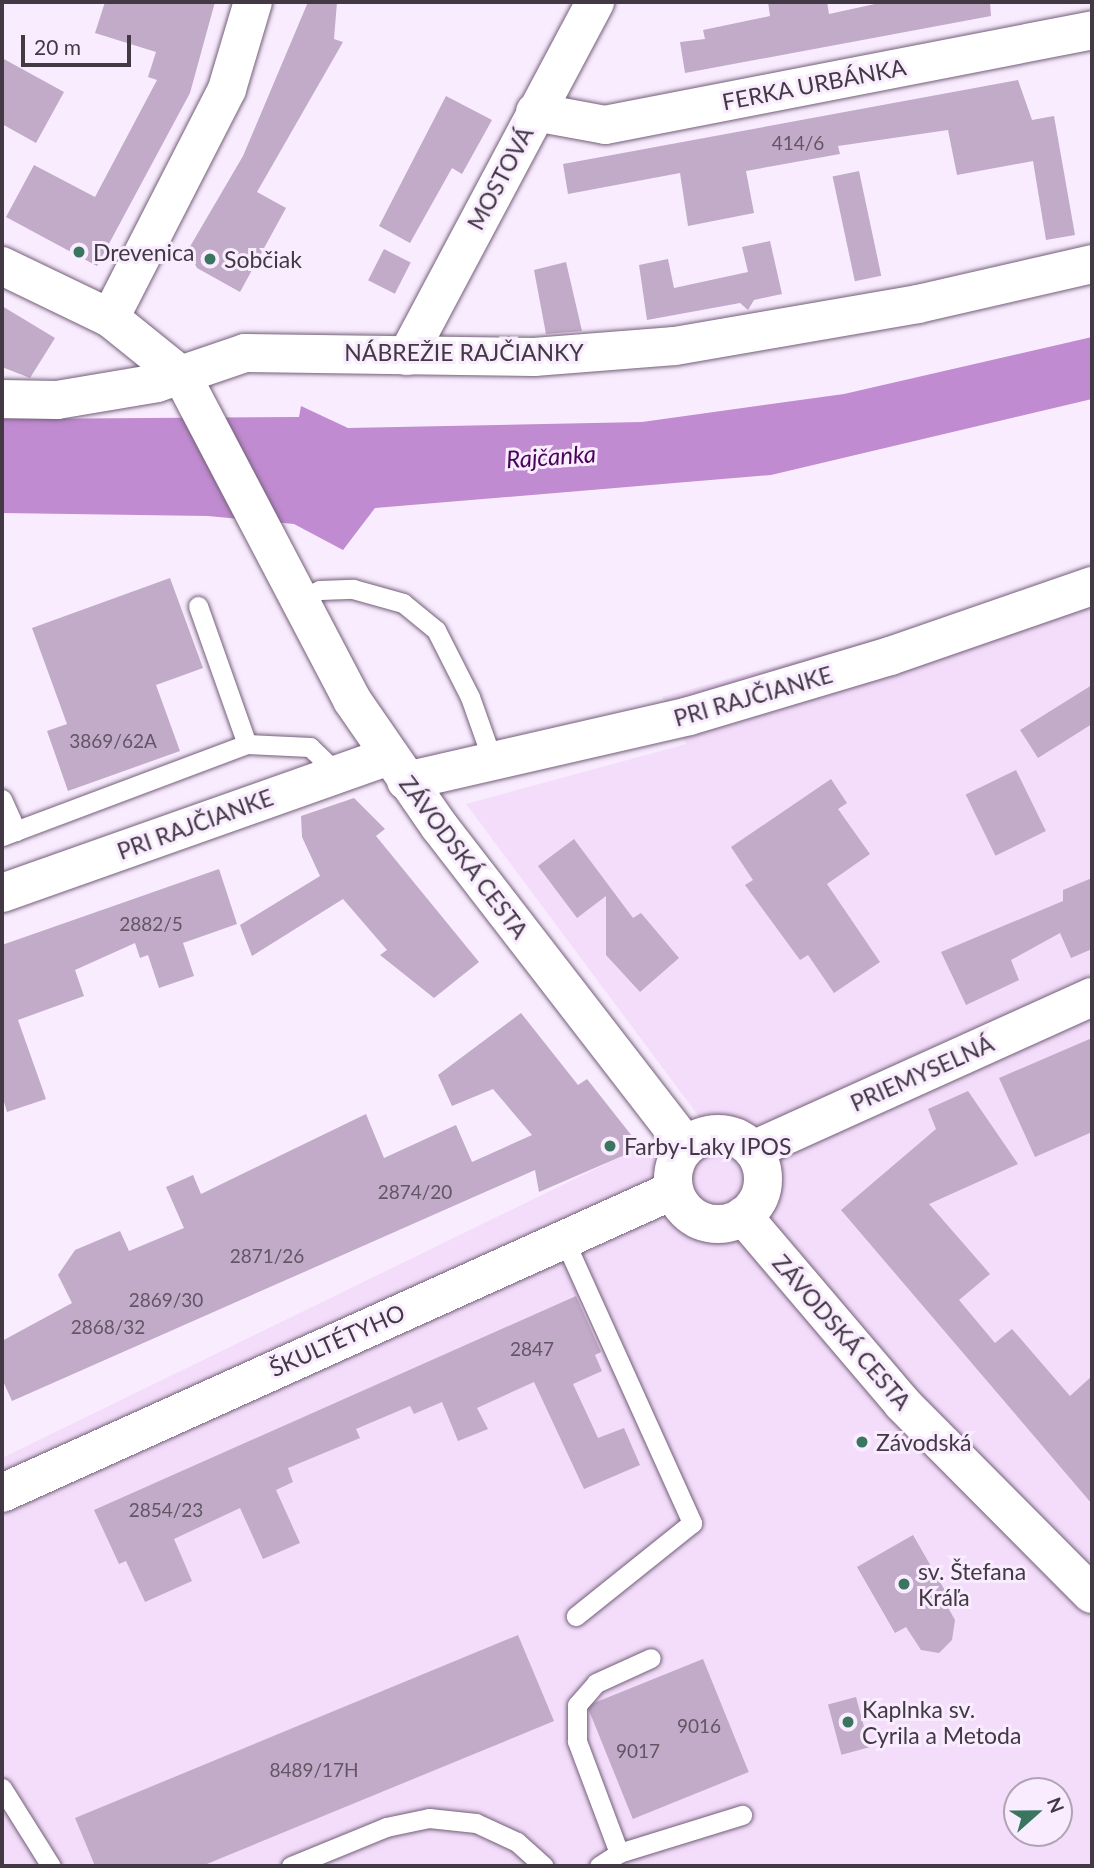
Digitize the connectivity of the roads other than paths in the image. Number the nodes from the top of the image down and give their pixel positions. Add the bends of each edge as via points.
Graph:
1 (253, 2) edge
2 (595, 2) edge
3 (1092, 30) edge
4 (535, 112) junction
5 (1092, 264) edge
6 (2, 266) edge
7 (110, 318) junction
8 (407, 356) junction
9 (188, 385) junction
10 (2, 399) edge
11 (1092, 586) edge
12 (296, 601) junction
13 (198, 606) dead end
14 (247, 744) junction
15 (493, 762) junction
16 (397, 768) junction
17 (338, 774) junction
18 (2, 799) edge
19 (9, 834) edge
20 (2, 893) edge
21 (1092, 997) edge
22 (686, 1146) junction
23 (753, 1150) junction
24 (674, 1190) junction
25 (744, 1216) junction
26 (564, 1237) junction
27 (2, 1493) edge
28 (1092, 1594) edge
29 (576, 1616) dead end
30 (651, 1658) dead end
31 (2, 1788) edge
32 (742, 1815) dead end
33 (619, 1853) junction
34 (51, 1866) edge
35 (290, 1866) edge
36 (544, 1866) edge
37 (599, 1866) edge

1 - 7 street via 227,89
2 - 4 street, MOSTOVÁ
3 - 4 street, FERKA URBÁNKA via 605,125
4 - 8 street, MOSTOVÁ
5 - 8 street, NÁBREŽIE RAJČIANKY via 918,304 675,346 534,357
6 - 7 street
7 - 9 street
8 - 9 street, NÁBREŽIE RAJČIANKY via 245,353
9 - 10 street, NÁBREŽIE RAJČIANKY via 57,400
9 - 12 street, ZÁVODSKÁ CESTA
11 - 15 street, PRI RAJČIANKE via 890,656 702,712
12 - 15 lane via 320,590 353,589 411,609 436,630 470,697
12 - 16 street, ZÁVODSKÁ CESTA
13 - 14 lane
14 - 17 lane via 310,747
14 - 19 lane
15 - 16 street, PRI RAJČIANKE
16 - 17 street, PRI RAJČIANKE
16 - 22 street, ZÁVODSKÁ CESTA
17 - 20 street, PRI RAJČIANKE
18 - 19 lane
21 - 23 street, PRIEMYSELNÁ
22 - 23 street via 720,1133
22 - 24 street via 672,1174
23 - 25 street via 763,1185
24 - 25 street via 702,1222
24 - 26 street, ŠKULTÉTYHO
25 - 28 street, ZÁVODSKÁ CESTA via 902,1403
26 - 27 street, ŠKULTÉTYHO
26 - 29 lane via 692,1523
30 - 33 lane via 596,1683 577,1705 577,1741
31 - 34 lane
32 - 33 lane
33 - 37 lane
35 - 36 lane via 386,1827 429,1818 476,1824 517,1842

